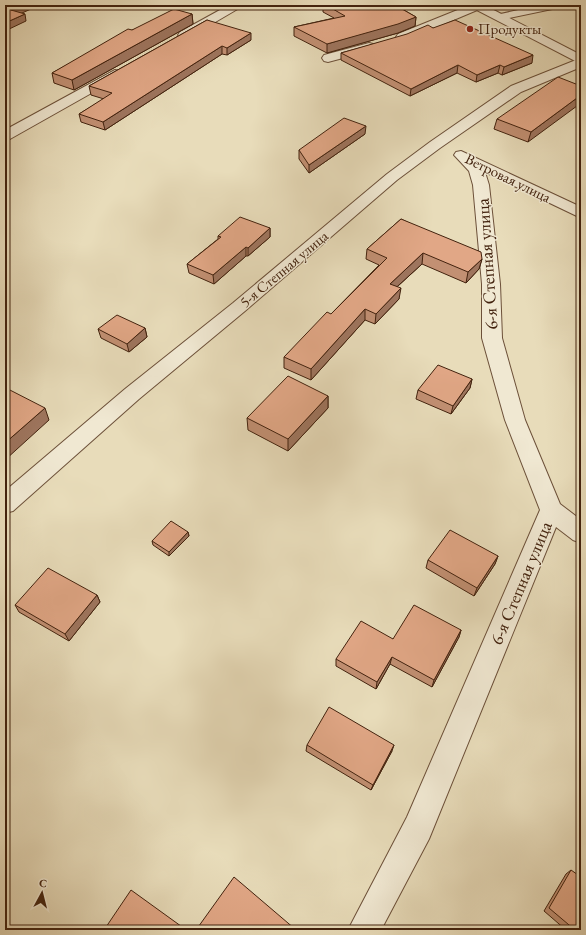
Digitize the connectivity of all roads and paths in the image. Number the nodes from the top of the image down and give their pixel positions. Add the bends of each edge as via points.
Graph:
1 (237, 5) edge
2 (557, 5) edge
3 (477, 6) edge
4 (500, 17) junction
5 (171, 42) edge
6 (328, 58) edge
7 (581, 61) edge
8 (125, 68) edge
9 (5, 136) edge
10 (435, 144) junction
11 (461, 156) junction
12 (581, 213) edge
13 (5, 504) edge
14 (551, 510) junction
15 (581, 532) edge
16 (364, 930) edge

1 - 5 street
2 - 4 street
3 - 4 street
3 - 6 street via 455,17 383,43
4 - 7 street
7 - 10 street, 5-я Степная улица via 516,89
8 - 9 street
10 - 11 street, Ветровая улица
10 - 13 street, 5-я Степная улица via 132,394
11 - 12 street, Ветровая улица
11 - 14 street, 6-я Степная улица via 476,169 481,185 491,284 492,338 515,420
14 - 15 street
14 - 16 street, 6-я Степная улица via 418,828

